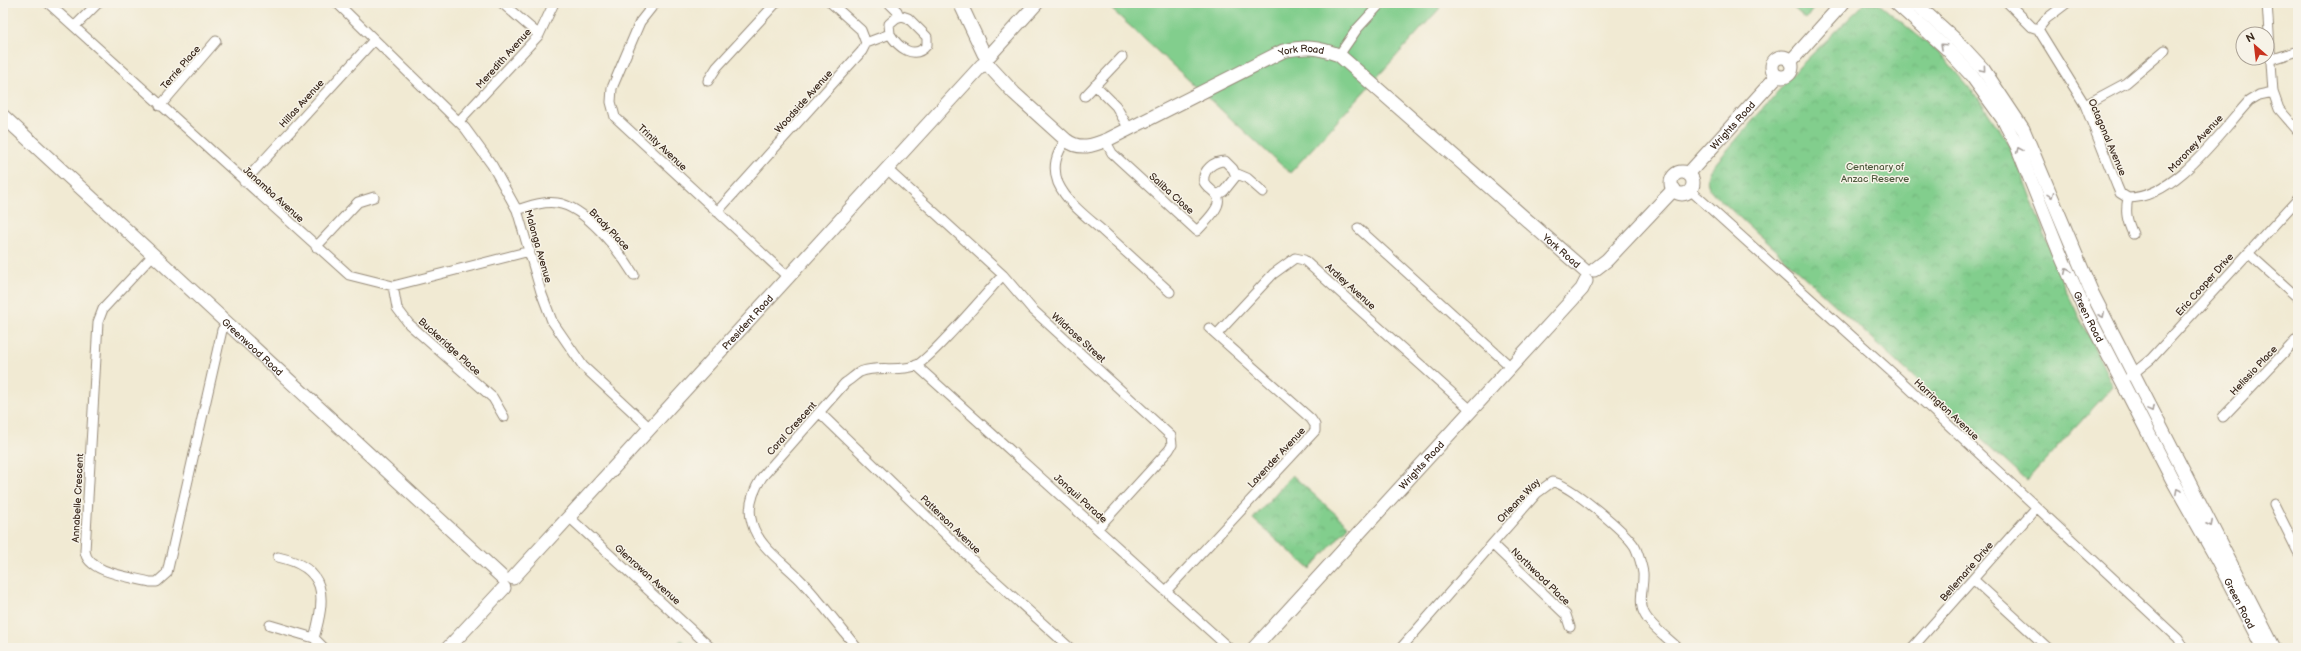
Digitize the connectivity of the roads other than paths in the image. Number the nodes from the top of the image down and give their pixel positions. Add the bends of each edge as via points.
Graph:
1 (48, 3) edge
2 (98, 3) edge
3 (337, 3) edge
4 (502, 3) edge
5 (554, 3) edge
6 (655, 3) edge
7 (776, 3) edge
8 (831, 3) edge
9 (890, 3) edge
10 (960, 3) edge
11 (1037, 3) edge
12 (1380, 3) edge
13 (1843, 3) edge
14 (1896, 3) edge
15 (1915, 3) edge
16 (2008, 3) edge
17 (2067, 3) edge
18 (2267, 3) edge
19 (899, 16) junction
20 (75, 26) junction
21 (2268, 26) edge
22 (2038, 29) junction
23 (889, 31) junction
24 (539, 35) junction
25 (865, 39) junction
26 (374, 40) junction
27 (216, 41) dead end
28 (2165, 50) dead end
29 (2298, 51) edge
30 (1339, 55) junction
31 (1122, 57) dead end
32 (2275, 58) edge
33 (986, 60) junction
34 (2271, 66) edge
35 (708, 81) dead end
36 (1095, 85) junction
37 (2273, 92) junction
38 (1085, 96) dead end
39 (2085, 105) junction
40 (160, 106) junction
41 (3, 116) edge
42 (459, 121) junction
43 (1129, 129) junction
44 (2298, 131) edge
45 (1066, 140) junction
46 (1104, 140) junction
47 (887, 169) junction
48 (1235, 173) junction
49 (1688, 174) junction
50 (244, 182) junction
51 (1674, 190) junction
52 (1690, 190) junction
53 (1263, 192) dead end
54 (1217, 196) junction
55 (374, 197) dead end
56 (2128, 198) junction
57 (2298, 199) edge
58 (517, 210) junction
59 (717, 212) junction
60 (1358, 228) dead end
61 (2133, 234) dead end
62 (316, 247) junction
63 (530, 251) junction
64 (2248, 253) junction
65 (154, 254) junction
66 (1588, 274) junction
67 (634, 275) dead end
68 (1002, 275) junction
69 (788, 278) junction
70 (392, 286) junction
71 (1170, 292) dead end
72 (2298, 298) edge
73 (228, 322) junction
74 (1209, 328) dead end
75 (1217, 334) junction
76 (2298, 338) edge
77 (916, 365) junction
78 (1511, 367) junction
79 (2128, 377) junction
80 (1471, 410) junction
81 (820, 413) junction
82 (504, 416) dead end
83 (2224, 418) dead end
84 (650, 428) junction
85 (2274, 504) dead end
86 (2036, 508) junction
87 (569, 517) junction
88 (1098, 528) junction
89 (1492, 544) junction
90 (2298, 552) edge
91 (278, 557) dead end
92 (1974, 580) junction
93 (507, 581) junction
94 (1167, 590) junction
95 (270, 624) dead end
96 (1570, 627) dead end
97 (314, 638) junction
98 (324, 648) edge
99 (448, 648) edge
100 (711, 648) edge
101 (857, 648) edge
102 (1070, 648) edge
103 (1229, 648) edge
104 (1254, 648) edge
105 (1401, 648) edge
106 (1678, 648) edge
107 (1912, 648) edge
108 (2048, 648) edge
109 (2184, 648) edge
110 (2263, 648) edge
111 (2274, 648) edge

1 - 20 street, Janamba Avenue
2 - 20 street
3 - 26 street, Malonga Avenue
4 - 24 street
5 - 24 street, Meredith Avenue
6 - 59 street, Trinity Avenue via 640,22 615,80 610,94 612,110 619,122
7 - 35 street via 717,67
8 - 25 street via 861,30
9 - 19 street
10 - 33 street, York Road
11 - 33 street, President Road
12 - 30 street
13 - 49 street, Wrights Road via 1790,62 1785,58 1775,60 1772,68 1777,76
79 -> 14 street, Green Road via 2073,283 2017,146 2003,119 1972,76 1947,49
15 -> 79 street, Green Road via 1983,69 2023,128 2073,252
16 - 22 street via 2032,27
17 - 22 street via 2046,19
18 - 21 street
19 - 23 street via 892,20
19 - 23 street via 908,18 925,34 927,45 914,54 907,51
20 - 40 street, Janamba Avenue
22 - 39 street, Octagonal Avenue
23 - 25 street
24 - 42 street, Meredith Avenue
25 - 59 street, Woodside Avenue via 862,51
26 - 42 street, Malonga Avenue
26 - 50 street, Hillas Avenue
27 - 40 street, Terrie Place
28 - 39 street via 2126,83
29 - 32 street
30 - 43 street, York Road via 1304,47 1283,52
30 - 66 street, York Road
31 - 36 street
33 - 45 street, York Road via 1014,93
33 - 47 street, President Road
34 - 37 street
36 - 38 street
36 - 43 street via 1116,106
37 - 44 street via 2279,109
37 - 56 street, Moroney Avenue via 2259,95 2249,101 2181,176 2165,186 2136,198
39 - 56 street, Octagonal Avenue via 2120,193
40 - 50 street, Janamba Avenue
41 - 65 street, Greenwood Road
42 - 58 street, Malonga Avenue via 492,165
43 - 46 street, York Road
45 - 46 street, York Road via 1072,145 1084,147
45 - 71 street via 1057,153 1055,168 1058,183 1066,195 1080,211
46 - 54 street, Saliba Close via 1112,153 1197,231 1217,207
47 - 68 street, Wildrose Street
47 - 69 street, President Road
48 - 53 street via 1247,178
48 - 54 street, Saliba Close via 1235,179
48 - 54 street via 1225,161 1212,165 1206,171 1204,182
49 - 51 street via 1680,172 1673,176
49 - 52 street via 1693,183
50 - 62 street, Janamba Avenue
51 - 52 street via 1682,193
51 - 66 street, Wrights Road via 1607,260
52 - 86 street, Harrington Avenue via 1897,377
55 - 62 street via 358,202
56 - 61 street via 2125,208 2126,220
57 - 64 street, Eric Cooper Drive
58 - 63 street, Malonga Avenue
58 - 67 street, Brady Place via 544,203 567,206 581,214 620,252
59 - 69 street, Trinity Avenue
60 - 78 street
62 - 70 street, Janamba Avenue via 349,275
63 - 70 street, Janamba Avenue
63 - 84 street, Malonga Avenue via 552,321 562,337 583,366
64 - 72 street
64 - 79 street, Eric Cooper Drive via 2151,359
65 - 73 street, Greenwood Road
65 - 73 street, Annabelle Crescent via 103,309 98,322 85,551 88,561 96,568 150,582 157,582 167,573 222,330
66 - 78 street, Wrights Road via 1582,289
68 - 77 street, Coral Crescent via 934,350
68 - 88 street, Wildrose Street via 1032,310 1171,436 1172,445 1169,450
69 - 84 street, President Road
70 - 82 street, Buckeridge Place via 397,308 409,324 493,398
73 - 93 street, Greenwood Road
74 - 75 street, Lavender Avenue
75 - 80 street, Ardley Avenue via 1282,266 1295,258 1304,260
75 - 94 street, Lavender Avenue via 1311,419 1315,431
76 - 83 street, Helissio Place
77 - 81 street, Coral Crescent via 892,370 872,369 860,373 846,383
77 - 88 street, Jonquil Parade
78 - 80 street, Wrights Road
110 -> 79 street, Green Road via 2172,479
79 -> 111 street, Green Road
80 - 104 street, Wrights Road
81 - 101 street, Coral Crescent via 758,482 750,507 752,523 760,540 804,584
81 - 102 street, Patterson Avenue via 968,556
84 - 87 street, President Road
85 - 90 street
86 - 92 street, Bellemarie Drive
86 - 109 street, Harrington Avenue via 2178,639
87 - 93 street, President Road
87 - 100 street, Glenrowan Avenue
88 - 94 street, Jonquil Parade
89 - 96 street, Northwood Place via 1566,615
89 - 105 street, Orleans Way
89 - 106 street, Orleans Way via 1537,493 1552,482 1559,482 1616,527 1635,547 1643,573 1644,614
91 - 97 street via 295,561 311,570 320,589 322,611
92 - 107 street, Bellemarie Drive
92 - 108 street
93 - 99 street, President Road
94 - 103 street, Jonquil Parade
95 - 97 street
97 - 98 street

